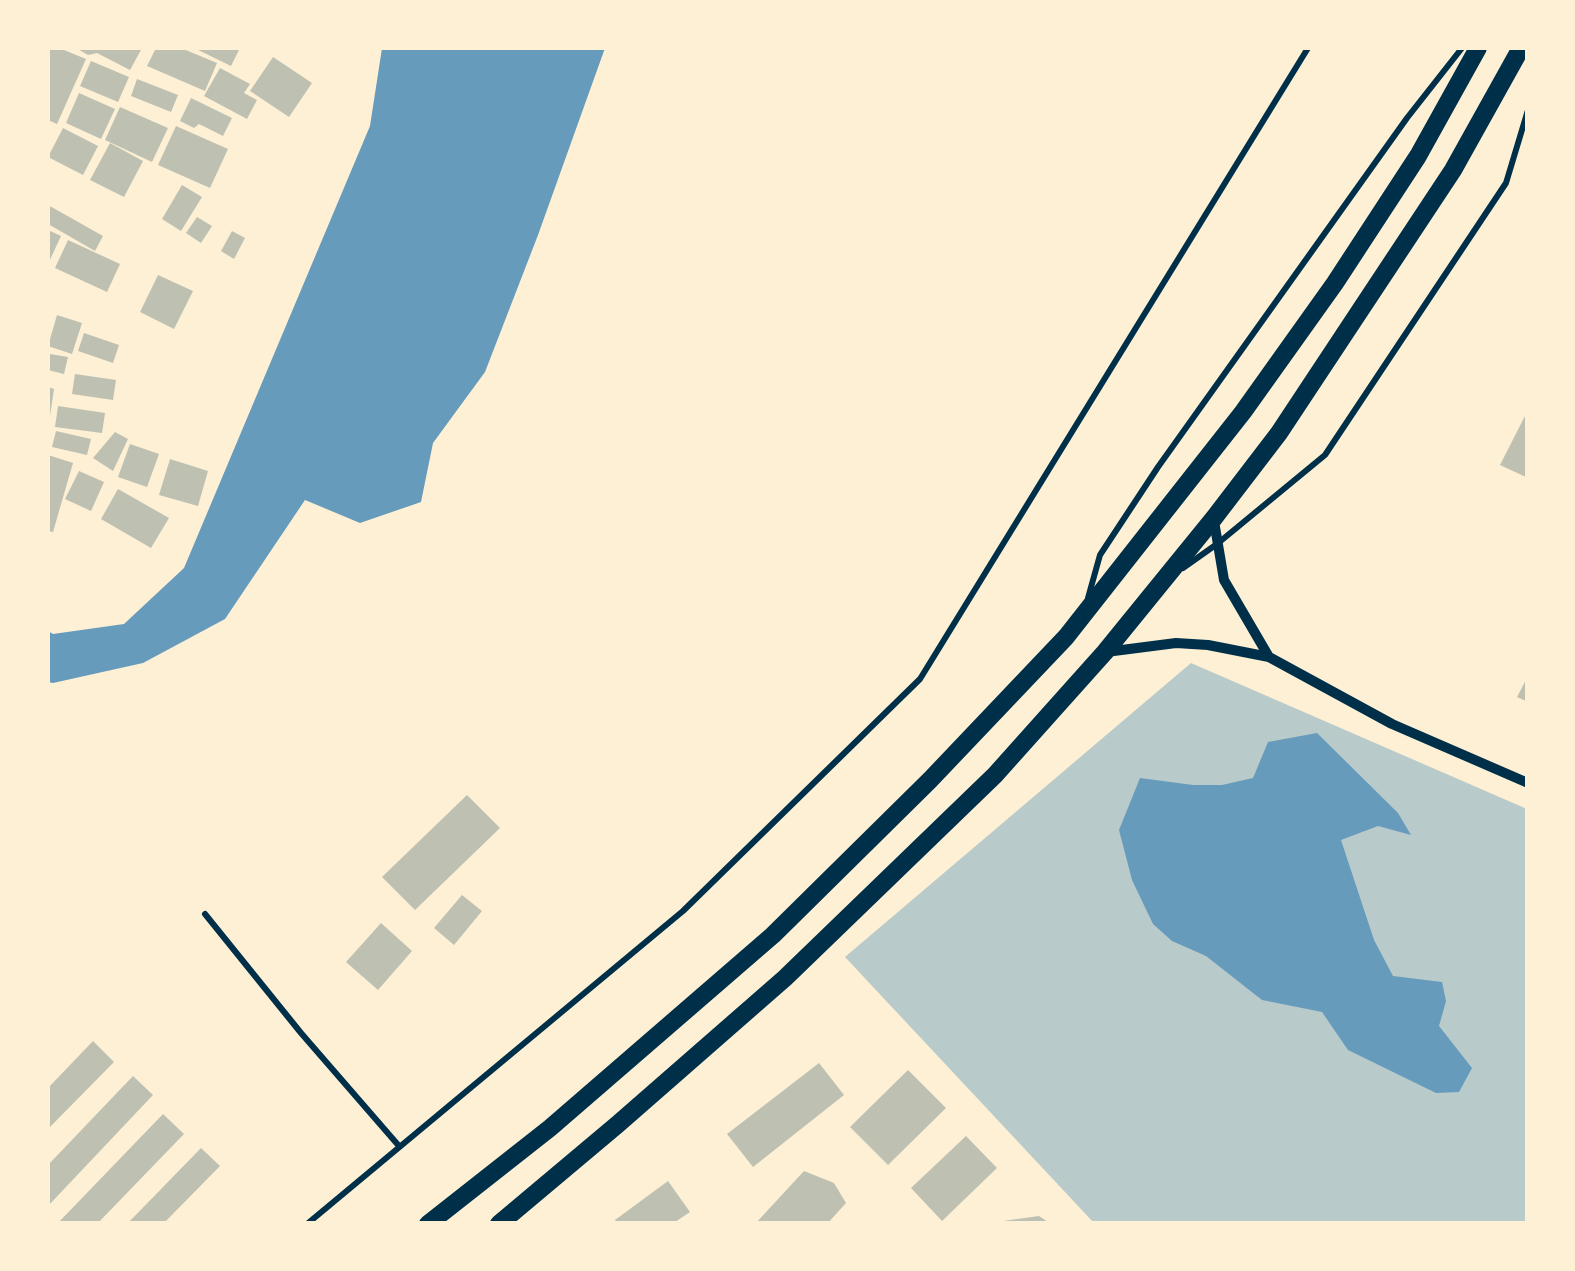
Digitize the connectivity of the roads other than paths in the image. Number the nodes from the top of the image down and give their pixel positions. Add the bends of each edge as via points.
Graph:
1 (1308, 48) edge
2 (1462, 48) edge
3 (1478, 48) edge
4 (1521, 48) edge
5 (1528, 110) edge
6 (1214, 518) junction
7 (1217, 544) junction
8 (1161, 583) junction
9 (1084, 614) junction
10 (1105, 652) junction
11 (1269, 657) junction
12 (1528, 783) edge
13 (205, 914) dead end
14 (399, 1146) junction
15 (307, 1224) edge
16 (428, 1224) edge
17 (499, 1224) edge

1 - 14 lane via 920,679 682,911
2 - 9 lane via 1158,467 1100,556
3 - 9 main road via 1335,283
4 - 6 main road via 1453,170 1279,433
5 - 7 lane via 1506,183 1325,455
6 - 7 street
6 - 8 main road
7 - 8 lane
7 - 11 street via 1224,580
8 - 10 main road
9 - 16 main road via 773,935
10 - 11 street via 1176,643
10 - 17 main road via 995,774 784,978
11 - 12 street via 1392,724
13 - 14 lane
14 - 15 lane

